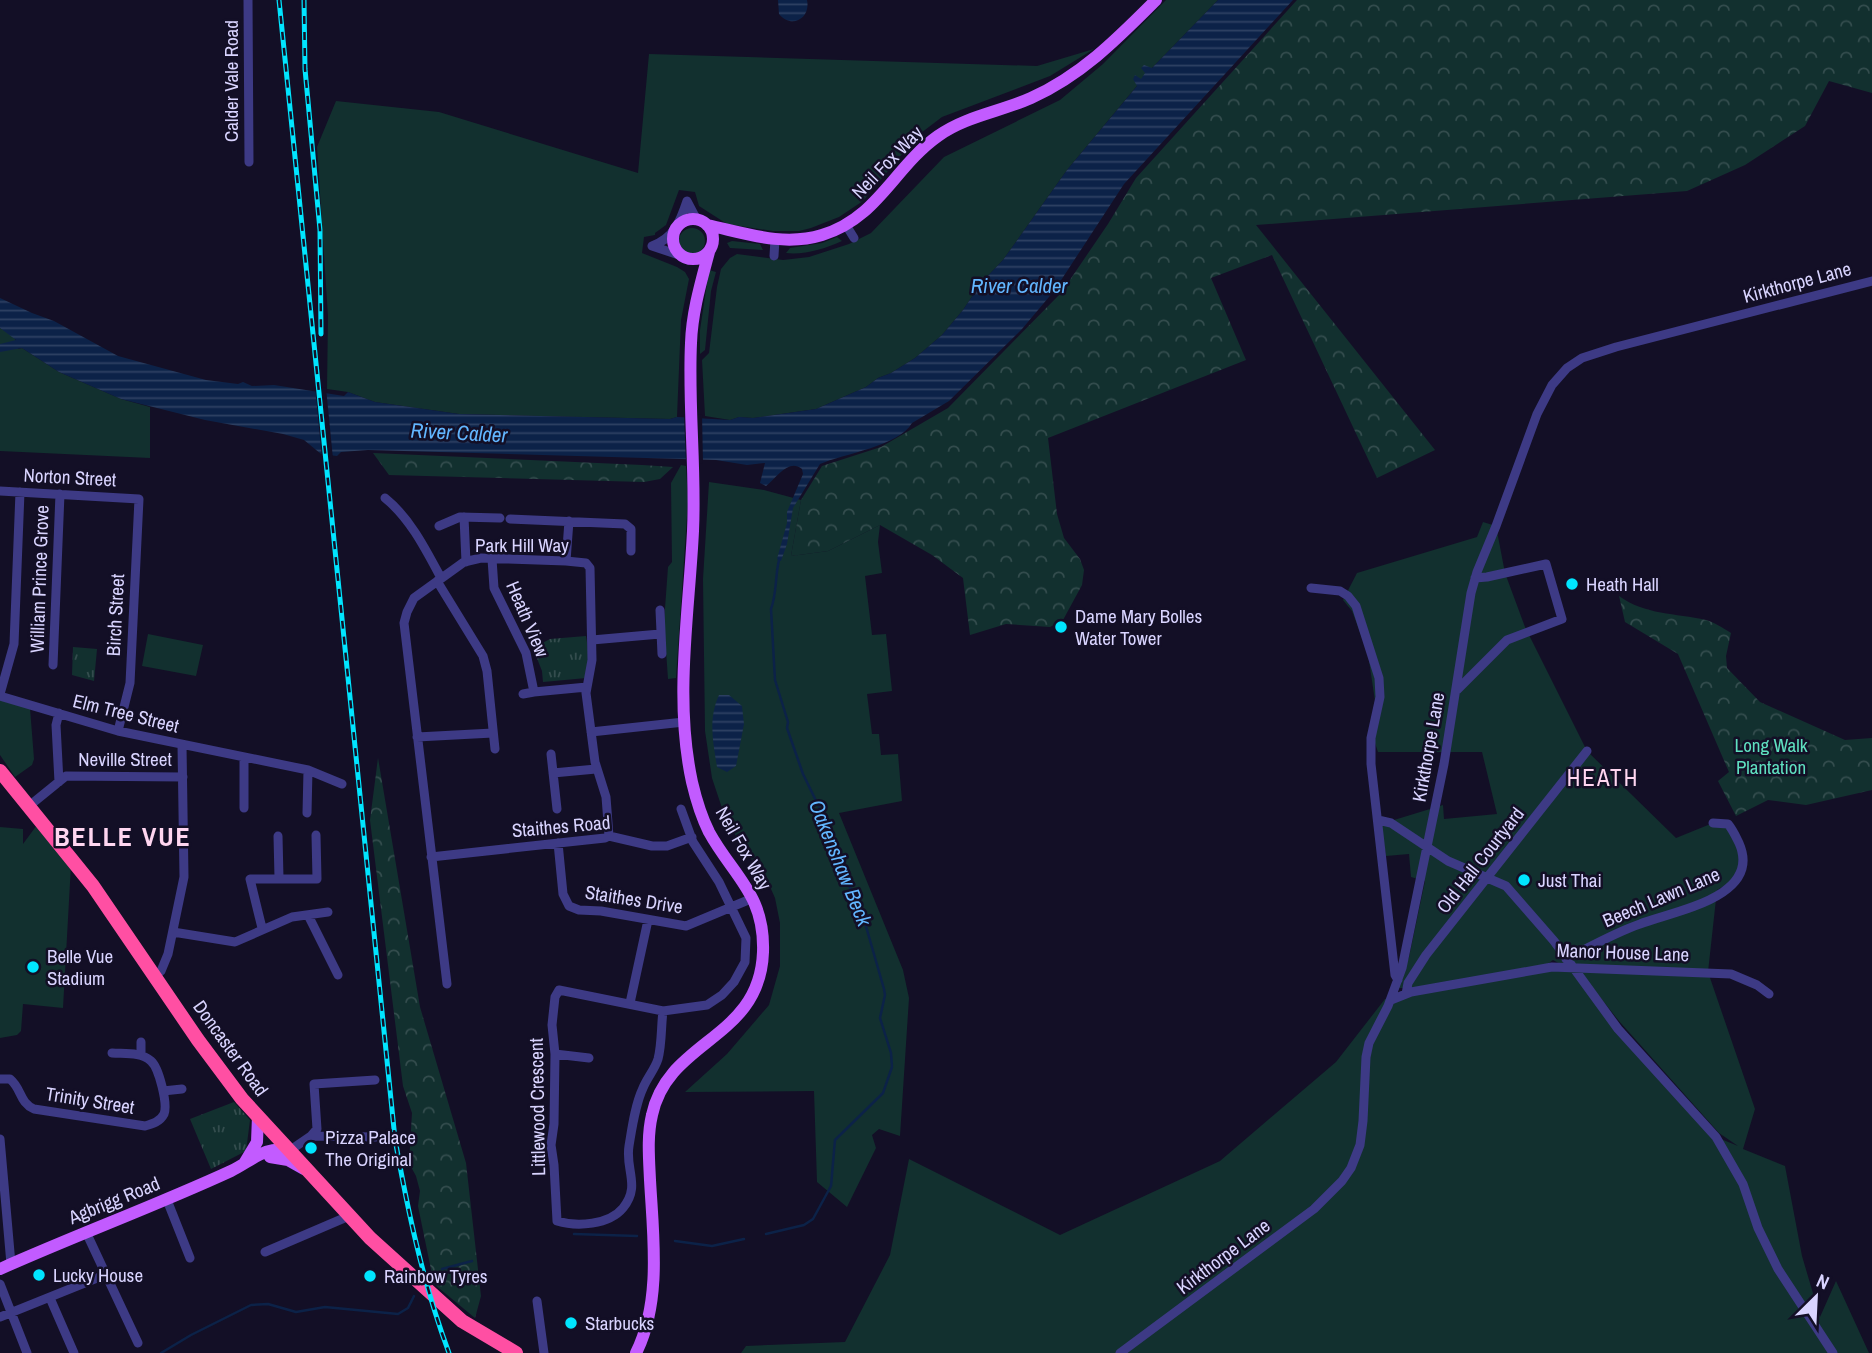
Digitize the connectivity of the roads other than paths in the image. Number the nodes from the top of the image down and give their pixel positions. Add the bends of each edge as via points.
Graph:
1 (248, 0) edge
2 (1156, 0) edge
3 (249, 162) dead end
4 (702, 223) junction
5 (846, 225) junction
6 (676, 230) junction
7 (734, 232) junction
8 (854, 238) dead end
9 (775, 239) junction
10 (711, 247) junction
11 (774, 256) dead end
12 (686, 257) junction
13 (1872, 281) edge
14 (699, 282) junction
15 (0, 491) edge
16 (20, 492) junction
17 (60, 494) junction
18 (385, 498) dead end
19 (139, 499) joint
20 (464, 517) junction
21 (569, 521) junction
22 (439, 526) dead end
23 (631, 551) dead end
24 (492, 559) junction
25 (566, 561) junction
26 (466, 562) junction
27 (1475, 578) junction
28 (439, 579) junction
29 (1311, 588) dead end
30 (660, 610) dead end
31 (660, 634) junction
32 (592, 640) junction
33 (662, 654) dead end
34 (53, 665) dead end
35 (587, 687) junction
36 (1456, 691) junction
37 (534, 692) junction
38 (523, 694) dead end
39 (0, 695) edge
40 (58, 713) junction
41 (684, 722) junction
42 (118, 731) junction
43 (591, 732) junction
44 (493, 733) junction
45 (417, 737) junction
46 (182, 745) junction
47 (495, 749) dead end
48 (1587, 751) dead end
49 (551, 754) dead end
50 (244, 757) junction
51 (596, 769) junction
52 (308, 770) junction
53 (0, 771) edge
54 (553, 773) junction
55 (183, 776) junction
56 (59, 782) junction
57 (342, 785) dead end
58 (34, 802) dead end
59 (244, 808) dead end
60 (681, 808) dead end
61 (556, 809) dead end
62 (307, 813) dead end
63 (1378, 820) junction
64 (1713, 823) dead end
65 (316, 835) dead end
66 (278, 836) dead end
67 (610, 836) junction
68 (692, 837) junction
69 (558, 843) junction
70 (1427, 848) junction
71 (431, 857) junction
72 (279, 878) junction
73 (1490, 878) junction
74 (753, 898) junction
75 (733, 908) junction
76 (328, 912) dead end
77 (308, 915) junction
78 (648, 920) junction
79 (262, 929) junction
80 (173, 932) junction
81 (1566, 959) junction
82 (1573, 968) junction
83 (156, 975) junction
84 (338, 975) dead end
85 (1398, 980) junction
86 (447, 984) dead end
87 (1406, 994) junction
88 (1769, 994) dead end
89 (1391, 1000) junction
90 (630, 1003) junction
91 (663, 1011) junction
92 (141, 1042) dead end
93 (112, 1053) dead end
94 (555, 1054) junction
95 (141, 1055) junction
96 (589, 1058) dead end
97 (0, 1079) edge
98 (375, 1080) dead end
99 (182, 1089) dead end
100 (163, 1091) junction
101 (258, 1116) junction
102 (312, 1136) junction
103 (376, 1137) dead end
104 (0, 1139) edge
105 (1, 1149) edge
106 (289, 1151) junction
107 (270, 1157) junction
108 (242, 1165) junction
109 (307, 1171) junction
110 (167, 1200) junction
111 (349, 1216) junction
112 (86, 1233) junction
113 (265, 1252) dead end
114 (190, 1258) dead end
115 (6, 1266) edge
116 (107, 1274) junction
117 (0, 1284) edge
118 (50, 1298) junction
119 (537, 1301) dead end
120 (11, 1312) junction
121 (0, 1317) edge
122 (462, 1321) junction
123 (542, 1341) junction
124 (138, 1343) dead end
125 (638, 1352) edge
126 (1123, 1352) edge
127 (27, 1353) edge
128 (74, 1353) edge
129 (493, 1353) edge
130 (516, 1353) edge
131 (537, 1353) edge
132 (544, 1353) edge
133 (1833, 1353) edge

1 - 3 street, Calder Vale Road
2 - 5 main road, Neil Fox Way via 1075,75 937,136 876,202
4 - 6 main road via 685,221
4 - 6 street via 687,197
4 - 7 main road, Neil Fox Way
4 - 10 main road via 712,232
5 - 8 street
5 - 9 main road, Neil Fox Way via 812,238
6 - 12 main road via 676,248
6 - 12 street via 649,246
7 - 9 main road, Neil Fox Way
7 - 10 main road
9 - 11 street
10 - 12 main road via 697,258
10 - 14 main road, Neil Fox Way
12 - 14 main road
13 - 27 street, Kirkthorpe Lane via 1616,347 1567,368 1537,414
14 - 41 main road, Neil Fox Way via 691,344 693,493
15 - 16 street, Norton Street
16 - 17 street, Norton Street
16 - 39 street via 13,644
17 - 19 street, Norton Street
17 - 34 street, William Prince Grove
18 - 28 street via 412,528
19 - 42 street, Birch Street via 130,683
20 - 21 street
20 - 22 street
20 - 26 street
21 - 23 street via 629,526
21 - 25 street
24 - 25 street, Park Hill Way
24 - 26 street, Park Hill Way
24 - 37 street, Heath View via 494,588 526,653
25 - 32 street, Park Hill Way via 586,564 591,571
26 - 28 street, Park Hill Way
27 - 36 street, Kirkthorpe Lane
27 - 36 street via 1546,564 1562,619 1507,640
28 - 44 street via 483,656
28 - 45 street, Park Hill Way via 414,598 404,624
29 - 63 street via 1348,596 1374,657 1380,687 1371,764
30 - 31 street
31 - 32 street
31 - 33 street
32 - 35 street, Park Hill Way
35 - 37 street
35 - 43 street, Park Hill Way
36 - 70 street, Kirkthorpe Lane
37 - 38 street
39 - 40 street, Elm Tree Street
40 - 42 street, Elm Tree Street
40 - 56 street
41 - 43 street
41 - 74 main road, Neil Fox Way via 697,803 708,830
42 - 46 street, Elm Tree Street
43 - 51 street, Park Hill Way
44 - 45 street
44 - 47 street
45 - 71 street, Park Hill Way
46 - 50 street, Elm Tree Street
46 - 55 street
48 - 73 street, Old Hall Courtyard
49 - 54 street
50 - 52 street, Elm Tree Street
50 - 59 street
51 - 54 street
51 - 67 street, Park Hill Way via 606,797
52 - 57 street, Elm Tree Street
52 - 62 street
53 - 83 highway, Doncaster Road via 93,886
54 - 61 street
55 - 56 street, Neville Street via 66,776
55 - 80 street via 184,877
56 - 58 street, Neville Street
60 - 68 street, Littlewood Crescent
63 - 70 street via 1391,823
63 - 85 street
64 - 81 street, Beech Lawn Lane via 1728,824 1743,853 1743,867 1731,887
65 - 72 street via 317,879
66 - 72 street
67 - 68 street, Staithes Road via 652,846
67 - 69 street, Staithes Road
68 - 75 street, Littlewood Crescent
69 - 71 street, Staithes Road
69 - 78 street, Staithes Drive via 563,894 569,906
70 - 73 street
70 - 85 street, Kirkthorpe Lane
71 - 86 street, Park Hill Way
72 - 79 street via 250,878
73 - 81 street via 1506,886
73 - 87 street, Old Hall Courtyard via 1426,955
74 - 75 street, Staithes Drive
74 - 125 main road, Neil Fox Way via 763,940 755,987 731,1024 692,1052 657,1096 649,1156 653,1279
75 - 78 street, Staithes Drive via 686,926
75 - 91 street, Littlewood Crescent via 747,942 745,962 734,982 707,1005
76 - 77 street
77 - 79 street
77 - 84 street
78 - 90 street
79 - 80 street via 235,942
80 - 83 street via 166,962
81 - 82 street
82 - 87 street, Manor House Lane via 1552,967
82 - 88 street, Manor House Lane via 1731,974
82 - 133 street via 1618,1029 1716,1137 1742,1184 1778,1269
83 - 101 highway, Doncaster Road via 198,1040
85 - 89 street, Kirkthorpe Lane
87 - 89 street, Manor House Lane
89 - 126 street, Kirkthorpe Lane via 1369,1043 1360,1145 1342,1181 1286,1231
90 - 91 street, Littlewood Crescent
90 - 94 street, Littlewood Crescent via 559,990 552,1025
91 - 94 street, Littlewood Crescent via 658,1060 643,1087 629,1146 632,1193 623,1208 606,1221 558,1221 551,1145
92 - 95 street
93 - 95 street
94 - 96 street
95 - 100 street, Trinity Street via 156,1067
97 - 100 street, Trinity Street via 17,1084 21,1099 34,1109 145,1126 163,1117
98 - 102 street via 314,1084 317,1129
99 - 100 street, Trinity Street
101 - 106 highway, Doncaster Road
101 - 108 main road via 257,1142
102 - 103 street
102 - 106 street
104 - 105 street
105 - 115 street
106 - 107 main road, Agbrigg Road
106 - 108 main road, Agbrigg Road via 271,1149
106 - 109 highway, Doncaster Road
107 - 108 main road, Agbrigg Road
107 - 109 main road via 288,1160
108 - 110 main road, Agbrigg Road
109 - 111 highway, Doncaster Road
110 - 112 main road, Agbrigg Road
110 - 114 street
111 - 113 street
111 - 122 highway, Doncaster Road
112 - 115 main road, Agbrigg Road
112 - 116 street
116 - 118 street
116 - 124 street
117 - 120 street
118 - 120 street
118 - 128 street
119 - 123 street
120 - 121 street
120 - 127 street
122 - 129 highway, Doncaster Road
122 - 130 highway, Doncaster Road
123 - 131 street
123 - 132 street

